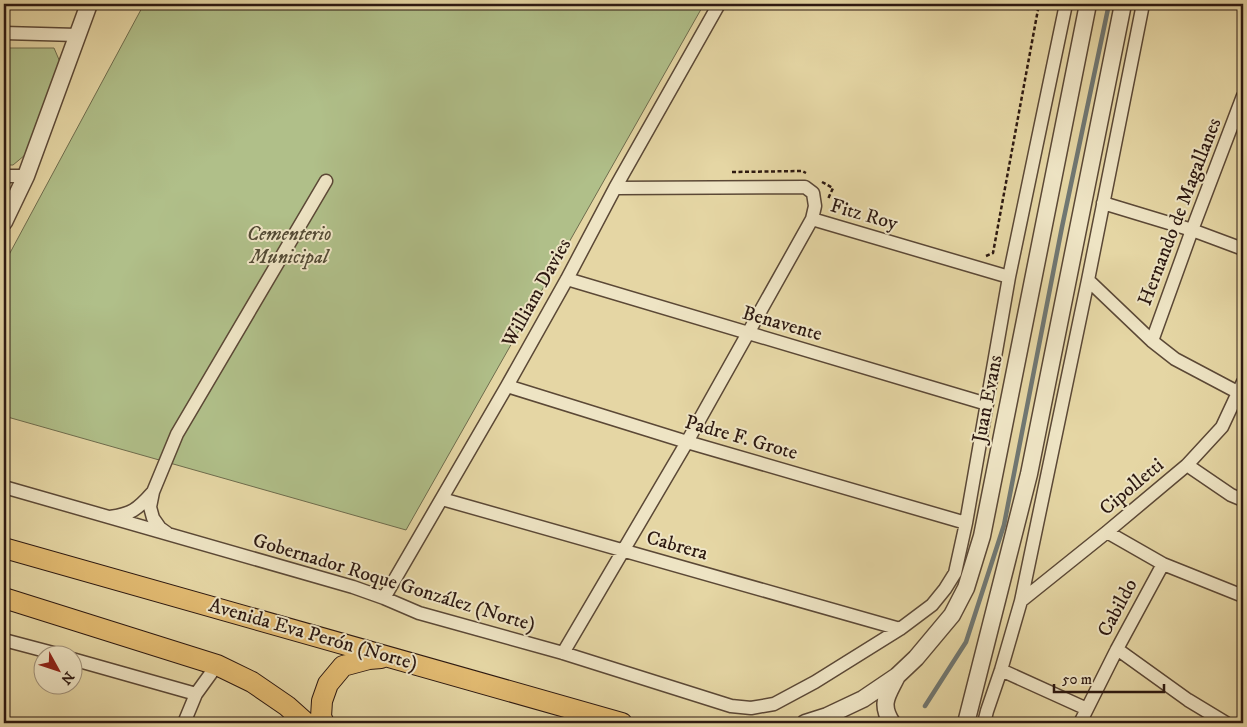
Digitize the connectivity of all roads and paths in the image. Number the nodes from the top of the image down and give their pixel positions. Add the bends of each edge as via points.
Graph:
1 (89, 4) edge
2 (719, 4) edge
3 (1039, 4) edge
4 (1066, 4) edge
5 (1088, 4) edge
6 (1123, 4) edge
7 (1143, 4) edge
8 (4, 33) edge
9 (77, 35) junction
10 (1243, 96) edge
11 (726, 172) dead end
12 (4, 176) edge
13 (26, 176) junction
14 (810, 176) dead end
15 (326, 180) dead end
16 (817, 180) dead end
17 (615, 188) junction
18 (1103, 202) junction
19 (826, 205) dead end
20 (812, 220) junction
21 (4, 222) edge
22 (1192, 230) junction
23 (1243, 249) edge
24 (983, 258) dead end
25 (1009, 277) junction
26 (566, 279) junction
27 (1088, 280) junction
28 (748, 334) junction
29 (1152, 341) junction
30 (507, 386) junction
31 (1242, 390) edge
32 (987, 404) junction
33 (687, 442) junction
34 (1187, 465) junction
35 (4, 487) edge
36 (153, 492) junction
37 (442, 499) junction
38 (1243, 500) edge
39 (108, 518) junction
40 (966, 523) junction
41 (1107, 532) junction
42 (172, 536) junction
43 (4, 548) edge
44 (624, 550) junction
45 (1163, 564) junction
46 (1243, 596) edge
47 (4, 598) edge
48 (384, 598) junction
49 (1021, 601) junction
50 (900, 629) junction
51 (4, 640) edge
52 (32, 647) edge
53 (1117, 649) junction
54 (563, 653) junction
55 (391, 657) junction
56 (82, 662) edge
57 (217, 665) junction
58 (1002, 670) junction
59 (897, 676) junction
60 (196, 694) junction
61 (774, 704) joint
62 (1087, 708) junction
63 (965, 722) edge
64 (184, 723) edge
65 (306, 723) edge
66 (324, 723) edge
67 (622, 723) edge
68 (805, 723) edge
69 (892, 723) edge
70 (984, 723) edge
71 (1080, 723) edge
72 (1226, 723) edge

1 - 9 street
2 - 17 street, William Davies
3 - 24 path via 993,253
4 - 25 street, Juan Evans
5 - 59 street, Juan Evans via 982,536 966,588 952,615
6 - 63 street via 1029,474
7 - 18 street
8 - 9 street
9 - 13 street
10 - 22 street, Hernando de Magallanes
11 - 14 path via 802,171
12 - 13 street
13 - 21 street
15 - 36 street via 177,434
16 - 19 path via 833,188
17 - 20 street, Fitz Roy via 805,187 813,193
17 - 26 street, William Davies
18 - 22 street
18 - 27 street
20 - 25 street, Fitz Roy
20 - 28 street
22 - 23 street
22 - 29 street, Hernando de Magallanes
25 - 32 street, Juan Evans
26 - 28 street, Benavente
26 - 30 street, William Davies
27 - 29 street
27 - 49 street
28 - 32 street, Benavente
28 - 33 street
29 - 31 street via 1175,359
30 - 33 street, Padre F. Grote
30 - 37 street, William Davies
31 - 34 street, Cipolletti via 1222,427
32 - 40 street, Juan Evans
33 - 40 street, Padre F. Grote
33 - 44 street
34 - 38 street
34 - 41 street, Cipolletti
35 - 39 street, Gobernador Roque González (Norte)
36 - 39 street via 131,512
36 - 42 street via 150,507 153,518
37 - 44 street, Cabrera
37 - 48 street, William Davies
39 - 42 street, Gobernador Roque González (Norte)
40 - 50 street, Juan Evans via 955,573 932,605
41 - 45 street
41 - 49 street, Cipolletti
42 - 48 street, Gobernador Roque González (Norte)
43 - 55 main road, Avenida Eva Perón (Norte)
44 - 50 street, Cabrera
44 - 54 street
45 - 46 street
45 - 53 street, Cabildo
47 - 57 main road
48 - 54 street, Gobernador Roque González (Norte) via 419,613
49 - 58 street
50 - 61 street, Juan Evans
51 - 52 street
53 - 62 street, Cabildo
53 - 72 street
54 - 61 street, Gobernador Roque González (Norte) via 730,706 751,708
55 - 66 main road via 343,666 328,684 322,700
55 - 67 main road, Avenida Eva Perón (Norte)
56 - 60 street
57 - 60 street
57 - 65 main road via 252,682
58 - 62 street
58 - 70 street
59 - 68 street, Juan Evans via 862,699
59 - 69 street via 885,700 887,716
60 - 64 street
62 - 71 street, Cabildo

